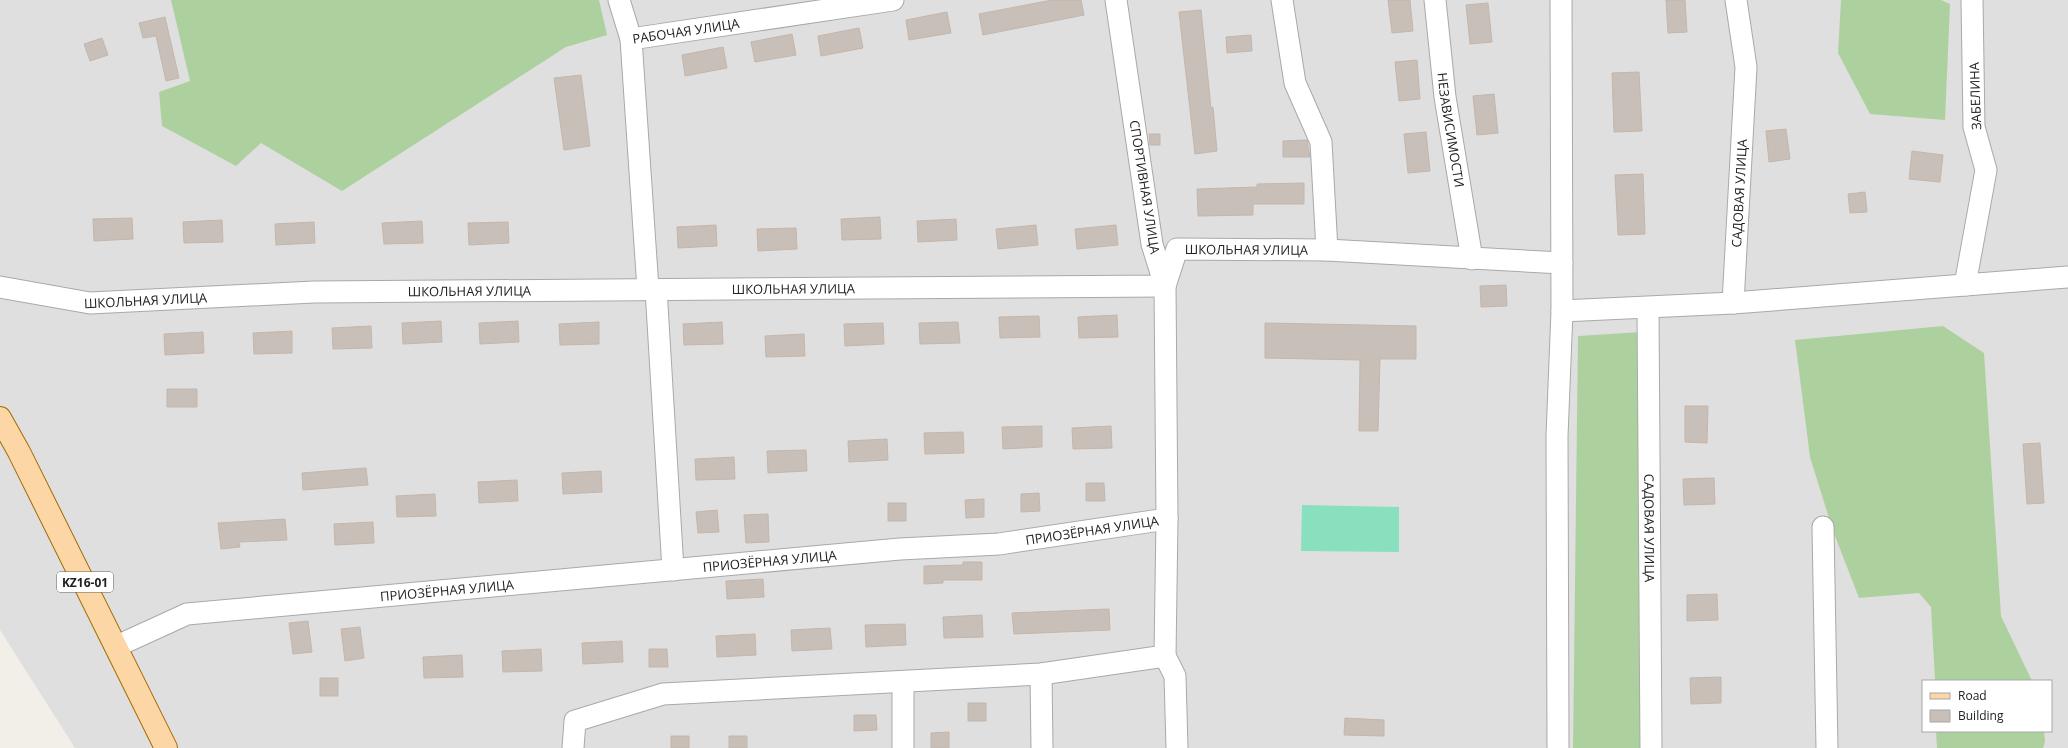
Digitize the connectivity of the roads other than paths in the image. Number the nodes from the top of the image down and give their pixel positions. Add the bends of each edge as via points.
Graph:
1 (619, 0) edge
2 (893, 0) edge
3 (1116, 0) edge
4 (1282, 0) edge
5 (1435, 0) edge
6 (1561, 0) edge
7 (1736, 0) edge
8 (1972, 0) edge
9 (631, 39) junction
10 (1327, 250) junction
11 (1472, 259) junction
12 (1562, 263) junction
13 (2068, 277) edge
14 (1965, 285) junction
15 (1165, 286) junction
16 (0, 287) edge
17 (652, 289) junction
18 (1733, 303) junction
19 (1648, 308) junction
20 (1562, 312) junction
21 (0, 418) edge
22 (1167, 519) junction
23 (1823, 527) dead end
24 (673, 570) junction
25 (117, 646) junction
26 (1165, 656) junction
27 (1041, 674) junction
28 (903, 682) junction
29 (166, 748) edge
30 (573, 748) edge
31 (903, 748) edge
32 (1042, 748) edge
33 (1177, 748) edge
34 (1558, 748) edge
35 (1651, 748) edge
36 (1827, 748) edge

1 - 9 street
2 - 9 street, РАБОЧАЯ УЛИЦА
3 - 15 street, СПОРТИВНАЯ УЛИЦА via 1152,244
4 - 10 street via 1295,83 1321,142
5 - 11 street, НЕЗАВИСИМОСТИ via 1445,97
6 - 12 street
7 - 18 street, САДОВАЯ УЛИЦА via 1746,67
8 - 14 street, ЗАБЕЛИНА via 1974,127 1986,170
9 - 17 street, РАБОЧАЯ УЛИЦА
10 - 11 street, ШКОЛЬНАЯ УЛИЦА
10 - 15 street, ШКОЛЬНАЯ УЛИЦА via 1177,249
11 - 12 street, ШКОЛЬНАЯ УЛИЦА
12 - 20 street
13 - 14 street
14 - 18 street
15 - 17 street, ШКОЛЬНАЯ УЛИЦА
15 - 22 street, СПОРТИВНАЯ УЛИЦА
16 - 17 street, ШКОЛЬНАЯ УЛИЦА via 90,304 314,292
17 - 24 street, РАБОЧАЯ УЛИЦА
18 - 19 street
19 - 20 street
19 - 35 street, САДОВАЯ УЛИЦА
20 - 34 street via 1557,436
21 - 25 main road, KZ16-01
22 - 24 street, ПРИОЗЁРНАЯ УЛИЦА via 999,544 900,549
22 - 26 street, ПРИОЗЁРНАЯ УЛИЦА
23 - 36 street
24 - 25 street, ПРИОЗЁРНАЯ УЛИЦА via 187,614
25 - 29 main road, KZ16-01
26 - 27 street
26 - 33 street via 1175,676
27 - 28 street
27 - 32 street
28 - 30 street via 663,694 575,721
28 - 31 street

